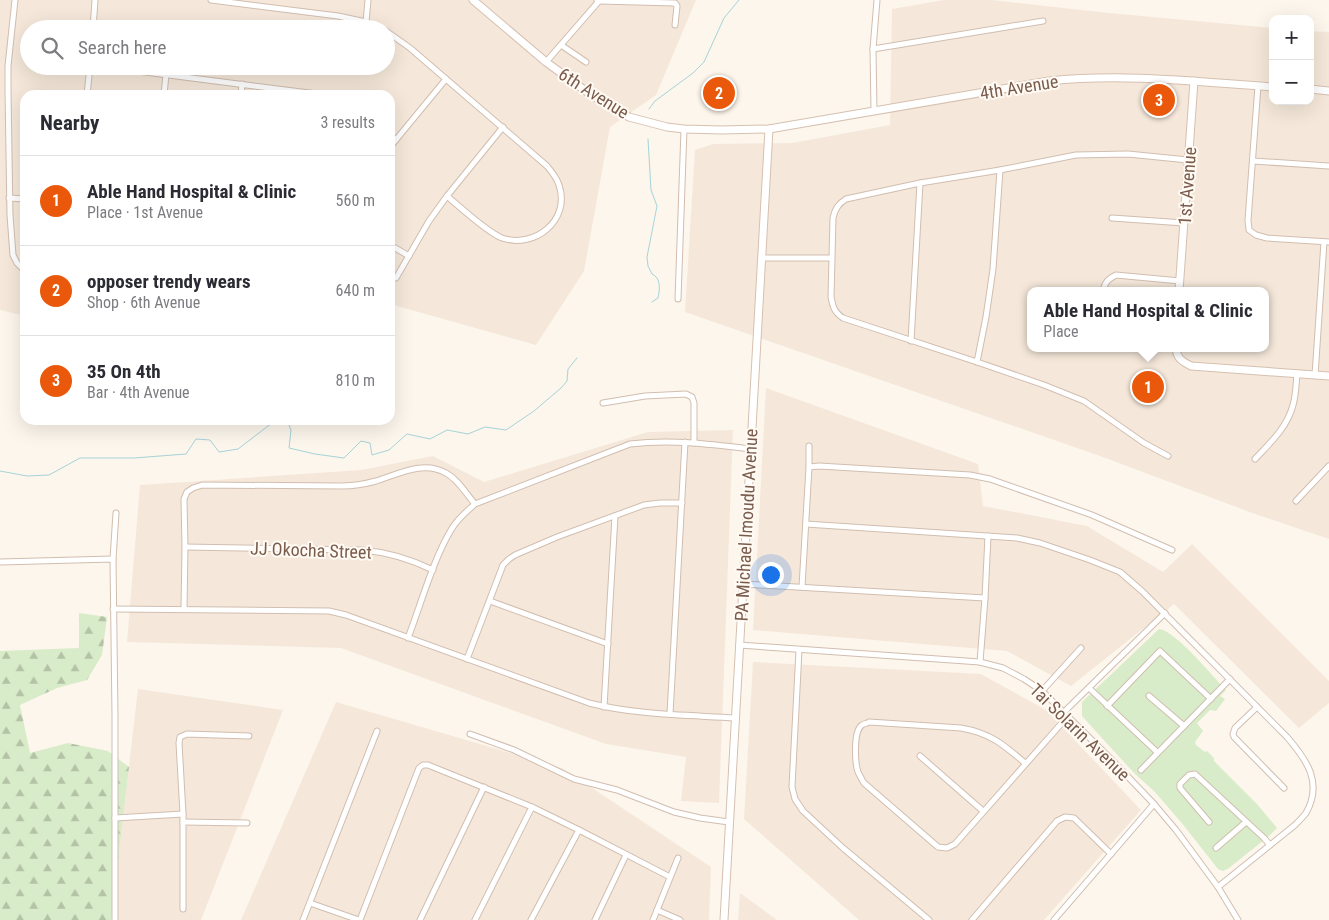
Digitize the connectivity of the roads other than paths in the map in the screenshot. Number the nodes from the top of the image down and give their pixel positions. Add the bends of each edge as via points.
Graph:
1 (15, 0) edge
2 (95, 0) edge
3 (211, 0) edge
4 (368, 0) edge
5 (473, 0) edge
6 (877, 0) edge
7 (598, 1) edge
8 (615, 1) edge
9 (94, 20) edge
10 (357, 20) edge
11 (366, 20) edge
12 (1043, 21) dead end
13 (675, 25) dead end
14 (395, 37) edge
15 (561, 45) junction
16 (873, 49) junction
17 (546, 62) junction
18 (586, 62) dead end
19 (89, 75) edge
20 (166, 75) edge
21 (174, 75) edge
22 (446, 79) junction
23 (1194, 81) junction
24 (242, 84) junction
25 (1258, 86) junction
26 (1269, 87) edge
27 (1314, 89) edge
28 (88, 90) edge
29 (164, 90) edge
30 (241, 90) edge
31 (287, 90) edge
32 (1329, 90) edge
33 (874, 111) junction
34 (503, 127) junction
35 (684, 129) junction
36 (769, 130) junction
37 (396, 140) edge
38 (1188, 160) junction
39 (1253, 161) junction
40 (1329, 166) edge
41 (1000, 170) junction
42 (920, 183) junction
43 (447, 196) junction
44 (9, 198) junction
45 (20, 199) edge
46 (1112, 218) dead end
47 (1184, 222) junction
48 (1327, 242) edge
49 (395, 248) edge
50 (409, 256) junction
51 (762, 258) junction
52 (831, 258) junction
53 (20, 266) edge
54 (396, 278) dead end
55 (1180, 281) junction
56 (1104, 287) edge
57 (1179, 287) edge
58 (678, 299) dead end
59 (911, 342) junction
60 (1177, 352) edge
61 (977, 362) junction
62 (1297, 374) junction
63 (1315, 376) junction
64 (1329, 376) edge
65 (603, 403) dead end
66 (685, 442) junction
67 (694, 443) junction
68 (808, 446) dead end
69 (751, 449) junction
70 (1168, 456) dead end
71 (1255, 459) dead end
72 (1329, 466) edge
73 (809, 467) junction
74 (1296, 501) dead end
75 (682, 503) junction
76 (475, 504) junction
77 (116, 513) dead end
78 (615, 516) junction
79 (806, 524) junction
80 (988, 536) junction
81 (185, 547) junction
82 (1172, 550) dead end
83 (113, 559) junction
84 (0, 562) edge
85 (433, 570) junction
86 (743, 584) junction
87 (802, 586) junction
88 (985, 598) junction
89 (490, 600) junction
90 (113, 609) junction
91 (184, 609) junction
92 (1165, 613) junction
93 (408, 638) junction
94 (608, 644) junction
95 (739, 645) junction
96 (1082, 648) dead end
97 (800, 650) junction
98 (467, 659) junction
99 (980, 662) junction
100 (1230, 680) junction
101 (1089, 688) junction
102 (1042, 691) junction
103 (1149, 696) dead end
104 (1211, 699) junction
105 (1108, 706) junction
106 (604, 707) junction
107 (1257, 707) junction
108 (670, 714) junction
109 (1066, 714) junction
110 (735, 718) junction
111 (1184, 726) junction
112 (377, 731) dead end
113 (470, 734) dead end
114 (249, 736) dead end
115 (1157, 752) junction
116 (920, 756) dead end
117 (1025, 764) junction
118 (1140, 770) dead end
119 (484, 787) junction
120 (1284, 788) dead end
121 (1154, 804) junction
122 (532, 807) junction
123 (984, 811) junction
124 (183, 814) junction
125 (115, 818) junction
126 (183, 822) junction
127 (729, 822) junction
128 (1209, 822) dead end
129 (1246, 822) junction
130 (247, 823) dead end
131 (579, 830) junction
132 (1270, 845) junction
133 (1216, 848) dead end
134 (1110, 854) junction
135 (626, 855) junction
136 (678, 858) dead end
137 (670, 878) junction
138 (1218, 887) junction
139 (310, 903) junction
140 (183, 909) dead end
141 (657, 910) junction
142 (1237, 919) edge
143 (115, 920) edge
144 (303, 920) edge
145 (359, 920) edge
146 (420, 920) edge
147 (475, 920) edge
148 (531, 920) edge
149 (595, 920) edge
150 (653, 920) edge
151 (680, 920) edge
152 (724, 920) edge
153 (929, 920) edge
154 (972, 920) edge
155 (1054, 920) edge

1 - 44 street via 8,72
2 - 9 street
3 - 10 street
4 - 11 street
5 - 17 street, 6th Avenue
6 - 16 street
7 - 8 street
7 - 15 street
8 - 13 street via 675,2
12 - 16 street
14 - 22 street
15 - 17 street
15 - 18 street
16 - 33 street
17 - 35 street, 6th Avenue via 620,113 644,122
19 - 28 street
20 - 29 street
21 - 24 street
22 - 34 street
22 - 37 street
23 - 25 street, 4th Avenue
23 - 33 street, 4th Avenue via 1139,77 1076,78
23 - 38 street, 1st Avenue
24 - 30 street
24 - 31 street
25 - 26 street, 4th Avenue
25 - 39 street
27 - 32 street
33 - 36 street, 4th Avenue
34 - 43 street
34 - 43 street via 555,175 562,198 549,228 527,240 502,238
35 - 36 street, 6th Avenue
35 - 58 street
36 - 51 street, PA Michael Imoudu Avenue
38 - 41 street via 1128,154 1076,154
38 - 47 street, 1st Avenue
39 - 40 street
39 - 48 street via 1249,230 1267,238
41 - 42 street
41 - 61 street via 993,269
42 - 52 street via 840,203 833,218
42 - 59 street
43 - 50 street
44 - 45 street
44 - 53 street via 11,243
46 - 47 street
47 - 55 street, 1st Avenue
48 - 63 street
49 - 50 street
50 - 54 street
51 - 52 street
51 - 69 street, PA Michael Imoudu Avenue
52 - 59 street via 831,298 836,314
55 - 56 street via 1116,276 1110,278
55 - 57 street, 1st Avenue
59 - 61 street
60 - 62 street via 1182,362 1191,366
61 - 70 street via 1084,401
62 - 63 street
62 - 71 street via 1288,419
63 - 64 street
65 - 67 street via 686,394 694,403
66 - 67 street
66 - 75 street
66 - 76 street via 630,444
67 - 69 street
68 - 73 street
69 - 86 street, PA Michael Imoudu Avenue
72 - 74 street
73 - 79 street
73 - 82 street via 970,475 990,479 1092,515
75 - 78 street via 644,505
75 - 108 street
76 - 81 street via 457,481 446,473 420,467 359,485 202,485 187,492 184,499
76 - 85 street via 452,529
77 - 83 street
78 - 89 street via 515,555 504,565
78 - 94 street
79 - 80 street
79 - 87 street
80 - 88 street
80 - 92 street via 1018,538 1120,572
81 - 85 street, JJ Okocha Street via 378,551
81 - 91 street
83 - 84 street
83 - 90 street
85 - 93 street
86 - 87 street
86 - 95 street, PA Michael Imoudu Avenue
87 - 88 street
88 - 99 street
89 - 94 street
89 - 98 street
90 - 91 street
90 - 125 street
91 - 93 street via 328,611
92 - 100 street
92 - 101 street
93 - 98 street
94 - 106 street
95 - 97 street, Tai Solarin Avenue
95 - 110 street, PA Michael Imoudu Avenue
96 - 102 street
97 - 99 street, Tai Solarin Avenue
97 - 153 street via 792,787 795,799 802,811
98 - 106 street
99 - 102 street, Tai Solarin Avenue via 1003,668
100 - 104 street
100 - 107 street
101 - 105 street
101 - 109 street
102 - 109 street, Tai Solarin Avenue
103 - 111 street
104 - 105 street via 1160,651
104 - 111 street
105 - 115 street
106 - 108 street
107 - 120 street via 1235,728 1234,738
107 - 132 street via 1299,751 1309,766 1312,780 1313,792 1306,814
108 - 110 street
109 - 117 street
109 - 121 street, Tai Solarin Avenue
110 - 127 street, PA Michael Imoudu Avenue
111 - 115 street
112 - 139 street
113 - 127 street via 514,750 574,779 617,790 674,812
114 - 124 street via 187,734 180,737
115 - 118 street
116 - 123 street
117 - 123 street
117 - 123 street via 994,738 976,731 870,722 858,729 856,761 864,783 938,847 947,848 955,844
119 - 122 street
119 - 145 street via 428,765 419,768
119 - 146 street
121 - 134 street
121 - 138 street, Tai Solarin Avenue
122 - 131 street
122 - 147 street
124 - 125 street
124 - 126 street
125 - 143 street
126 - 130 street
126 - 140 street
127 - 152 street, PA Michael Imoudu Avenue
128 - 129 street via 1180,788 1189,775 1195,774
129 - 132 street
129 - 133 street
131 - 135 street
131 - 148 street
132 - 138 street
134 - 154 street via 1074,818 1065,817 1057,821
134 - 155 street
135 - 137 street
135 - 149 street
136 - 137 street
137 - 141 street
138 - 142 street, Tai Solarin Avenue
139 - 144 street
139 - 145 street
141 - 150 street
141 - 151 street

